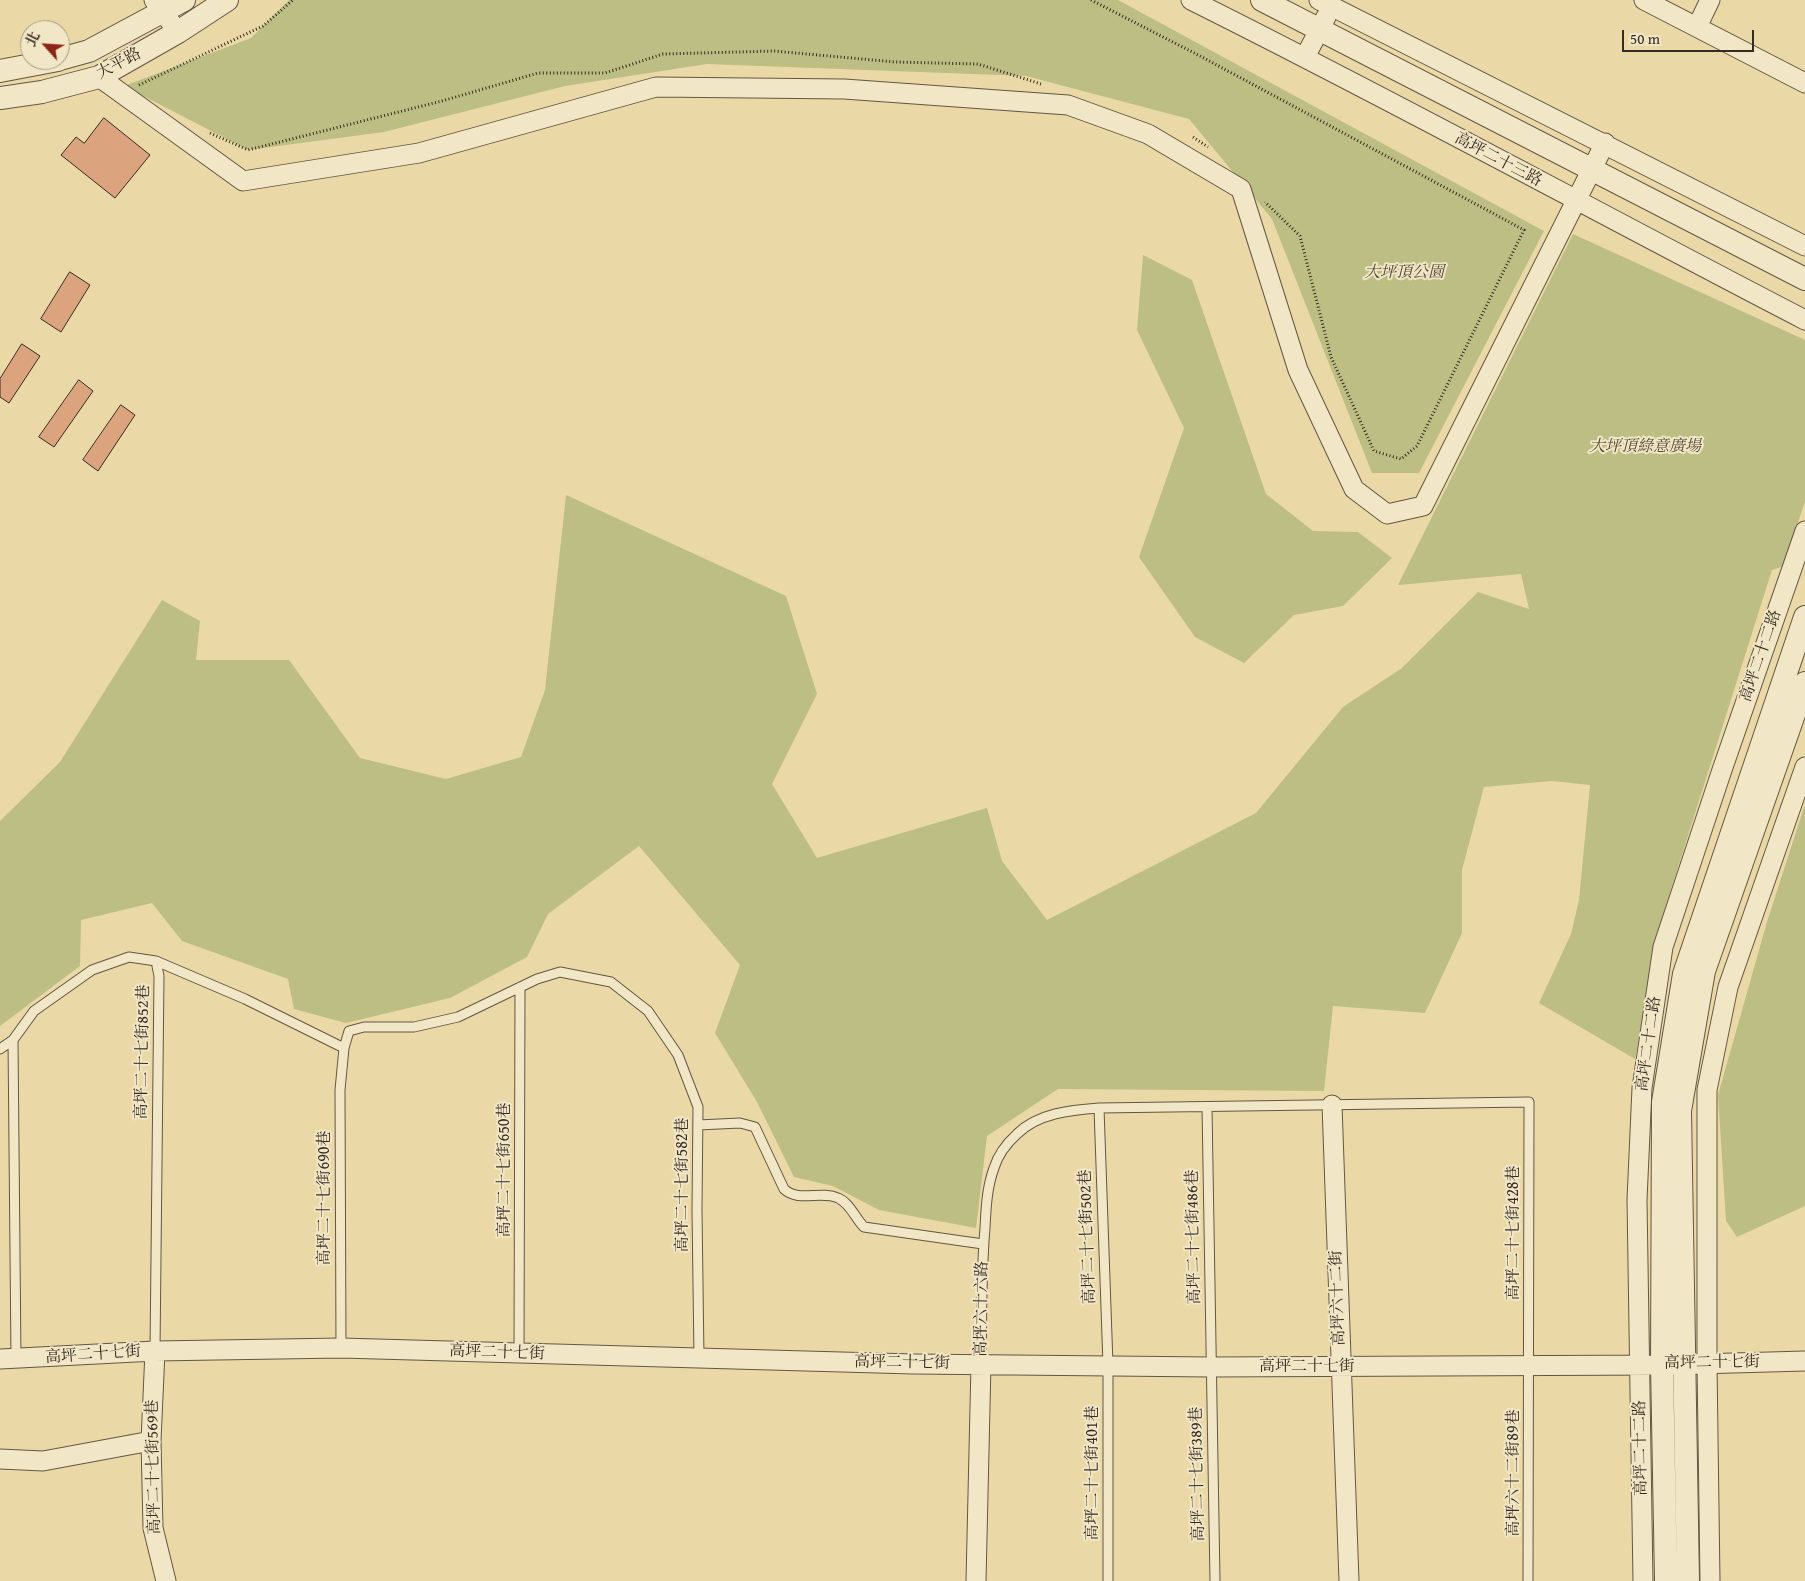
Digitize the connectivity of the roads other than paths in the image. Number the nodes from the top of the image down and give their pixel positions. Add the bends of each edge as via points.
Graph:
1 (184, 0) edge
2 (227, 0) edge
3 (1191, 0) edge
4 (1262, 0) edge
5 (1644, 0) edge
6 (1710, 0) edge
7 (1328, 2) edge
8 (159, 6) edge
9 (1697, 27) junction
10 (1319, 29) junction
11 (178, 32) junction
12 (1305, 56) junction
13 (70, 57) edge
14 (20, 67) edge
15 (0, 71) edge
16 (99, 77) junction
17 (1805, 83) edge
18 (0, 98) edge
19 (1605, 143) junction
20 (1592, 168) junction
21 (1574, 201) junction
22 (1805, 246) edge
23 (1805, 279) edge
24 (1805, 320) edge
25 (1805, 531) edge
26 (1805, 617) edge
27 (1805, 683) edge
28 (1805, 767) edge
29 (156, 961) junction
30 (520, 987) junction
31 (14, 1040) junction
32 (344, 1048) junction
33 (0, 1049) edge
34 (1529, 1102) joint
35 (1332, 1105) junction
36 (1207, 1107) junction
37 (1099, 1108) junction
38 (698, 1125) junction
39 (984, 1244) junction
40 (340, 1348) junction
41 (154, 1351) junction
42 (520, 1353) junction
43 (699, 1358) junction
44 (8, 1359) edge
45 (1805, 1361) edge
46 (1707, 1363) junction
47 (981, 1364) junction
48 (1529, 1364) junction
49 (1684, 1364) junction
50 (1108, 1365) junction
51 (1640, 1365) junction
52 (1662, 1365) junction
53 (1340, 1366) junction
54 (1211, 1367) junction
55 (151, 1441) junction
56 (0, 1459) edge
57 (166, 1581) edge
58 (976, 1581) edge
59 (1108, 1581) edge
60 (1215, 1581) edge
61 (1349, 1581) edge
62 (1528, 1581) edge
63 (1643, 1581) edge
64 (1666, 1581) edge
65 (1688, 1581) edge
66 (1710, 1581) edge

1 - 8 street, 大平路
2 - 11 street, 大平路
3 - 12 street, 高坪二十三路
4 - 10 street
5 - 9 street
6 - 9 street
7 - 10 street
7 - 19 street
8 - 11 street
8 - 13 street, 大平路 via 90,51
9 - 17 street
10 - 12 street
10 - 20 street
11 - 16 street, 大平路
12 - 21 street, 高坪二十三路
14 - 15 street, 大平路
16 - 18 street, 大平路 via 42,92
16 - 21 street via 243,182 419,153 656,87 844,89 1068,105 1148,134 1241,189 1298,370 1354,489 1387,514 1423,506
19 - 20 street
19 - 22 street
20 - 21 street
20 - 23 street
21 - 24 street, 高坪二十三路
25 - 51 street, 高坪二十二路 via 1663,947 1642,1088 1637,1200
26 - 52 street, 高坪二十二路 via 1684,974 1663,1102
27 - 49 street via 1704,970 1680,1111
28 - 46 street via 1728,987 1707,1090
29 - 31 lane via 129,957 92,970 34,1011
29 - 32 lane, 高坪二十七街852巷 via 245,999
29 - 41 lane, 高坪二十七街852巷 via 159,976
30 - 32 lane via 458,1017 414,1027 364,1027 349,1031
30 - 38 lane, 高坪二十七街582巷 via 560,972 611,982 648,1011 678,1055 698,1107
30 - 42 lane, 高坪二十七街650巷
31 - 33 lane
31 - 44 lane
32 - 40 lane, 高坪二十七街690巷 via 340,1090
34 - 35 lane, 高坪六十六路
34 - 48 lane, 高坪二十七街428巷
35 - 36 lane, 高坪六十六路
35 - 53 street, 高坪六十二街
36 - 37 lane, 高坪六十六路
36 - 54 lane, 高坪二十七街486巷
37 - 39 lane, 高坪六十六路 via 1070,1110 1044,1117 1018,1132 1002,1150 988,1188
37 - 50 lane, 高坪二十七街502巷
38 - 39 lane via 755,1127 784,1189 791,1195 836,1197 864,1227
38 - 43 lane, 高坪二十七街582巷
39 - 47 lane, 高坪六十六路
40 - 41 street, 高坪二十七街
40 - 42 street, 高坪二十七街
41 - 44 street, 高坪二十七街
41 - 55 street, 高坪二十七街569巷
42 - 43 street, 高坪二十七街
43 - 47 street, 高坪二十七街
45 - 46 street, 高坪二十七街
46 - 49 street, 高坪二十七街
46 - 66 street
47 - 50 street, 高坪二十七街
47 - 58 street, 高坪六十六路
48 - 51 street, 高坪二十七街
48 - 53 street, 高坪二十七街
48 - 62 lane, 高坪六十二街89巷
49 - 52 street, 高坪二十七街
49 - 65 street
50 - 54 street, 高坪二十七街
50 - 59 lane, 高坪二十七街401巷
51 - 52 street, 高坪二十七街
51 - 63 street, 高坪二十二路
52 - 64 street, 高坪二十二路
53 - 54 street, 高坪二十七街
53 - 61 street, 高坪六十二街
54 - 60 lane, 高坪二十七街389巷
55 - 56 street via 43,1461
55 - 57 street, 高坪二十七街569巷 via 153,1528

